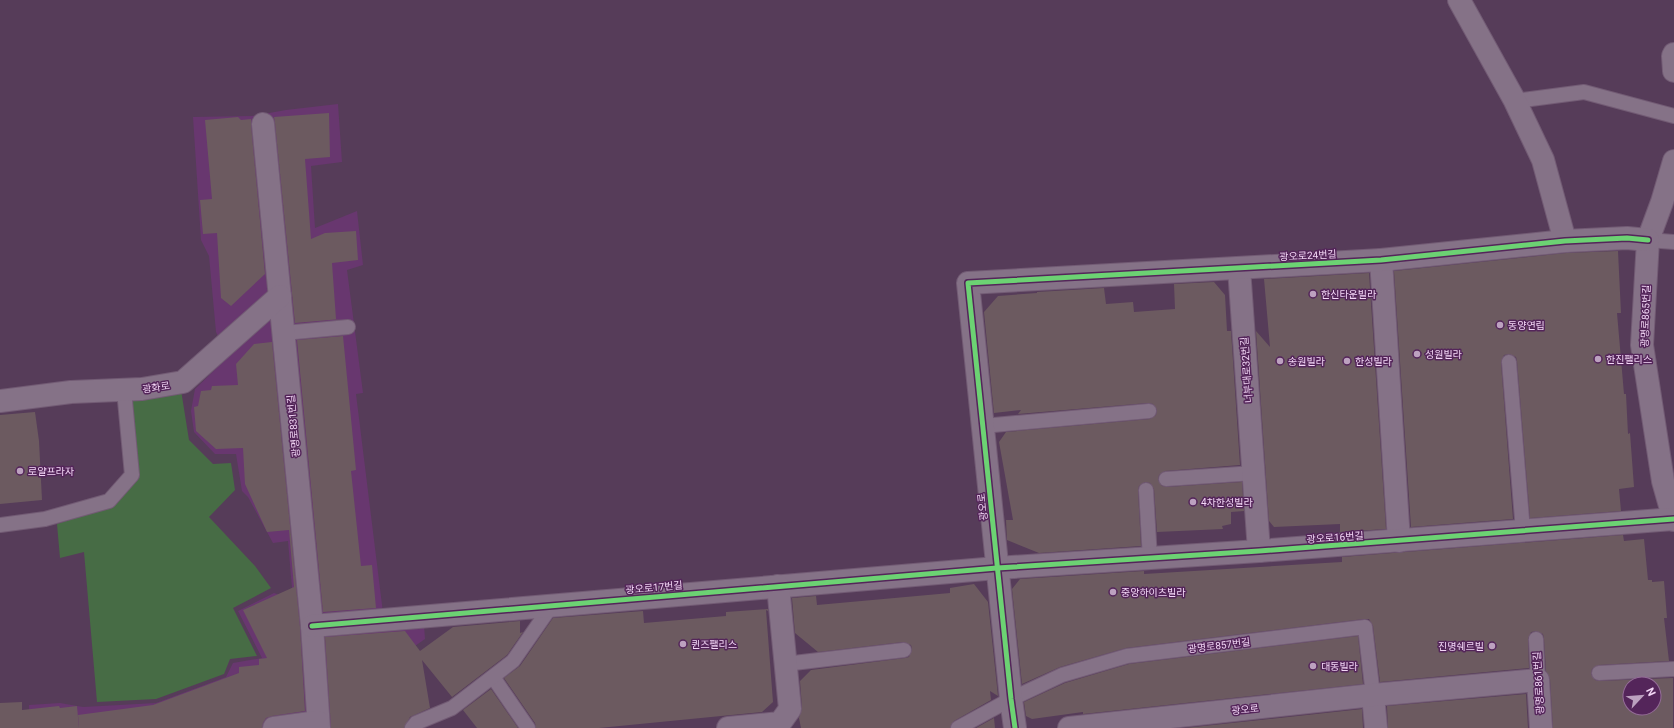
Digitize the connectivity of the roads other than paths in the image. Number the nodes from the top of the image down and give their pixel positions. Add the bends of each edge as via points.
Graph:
1 (1459, 0) edge
2 (1674, 54) edge
3 (1674, 71) edge
4 (1515, 101) junction
5 (1674, 116) edge
6 (263, 124) dead end
7 (1674, 161) edge
8 (1648, 240) junction
9 (1565, 241) junction
10 (1674, 242) edge
11 (1381, 260) junction
12 (1239, 268) junction
13 (968, 283) joint
14 (280, 296) junction
15 (348, 327) dead end
16 (284, 333) junction
17 (1509, 362) dead end
18 (124, 390) junction
19 (0, 401) edge
20 (1149, 411) dead end
21 (983, 426) junction
22 (1254, 473) junction
23 (1166, 479) dead end
24 (1146, 490) dead end
25 (1674, 520) edge
26 (0, 526) edge
27 (1523, 531) junction
28 (1399, 541) junction
29 (1260, 551) junction
30 (1150, 559) junction
31 (997, 568) junction
32 (778, 586) junction
33 (552, 605) junction
34 (312, 626) junction
35 (1536, 639) dead end
36 (904, 650) dead end
37 (785, 664) junction
38 (1674, 669) edge
39 (1599, 673) dead end
40 (493, 677) junction
41 (1538, 680) junction
42 (1373, 695) junction
43 (1011, 699) junction
44 (319, 725) edge
45 (274, 728) edge
46 (412, 728) edge
47 (528, 728) edge
48 (728, 728) edge
49 (958, 728) edge
50 (1015, 728) edge
51 (1069, 728) edge
52 (1376, 728) edge
53 (1541, 728) edge

1 - 4 street
2 - 3 street
4 - 5 lane via 1584,92
4 - 9 street via 1543,160
6 - 14 street, 광명로831번길
7 - 8 street, 광명로865번길
8 - 9 street, 광오로24번길 via 1627,238
8 - 10 lane
8 - 25 street, 광명로865번길 via 1642,345 1663,480
9 - 11 street, 광오로24번길
11 - 12 street, 광오로24번길
11 - 28 street
12 - 13 street, 광오로24번길
12 - 22 street, 너부대로32번길
13 - 21 street, 광오로
14 - 16 street, 광명로831번길
14 - 18 street, 광화로 via 183,382
15 - 16 lane
16 - 34 street, 광명로831번길
17 - 27 lane
18 - 19 street, 광화로 via 71,392
18 - 26 lane via 132,475 113,496 108,501 45,519
20 - 21 lane
21 - 31 street, 광오로
22 - 23 lane
22 - 29 street, 너부대로32번길
24 - 30 lane
25 - 27 street, 광오로16번길
27 - 28 street, 광오로16번길
28 - 29 street, 광오로16번길
29 - 30 street, 광오로16번길
30 - 31 street, 광오로16번길
31 - 32 street, 광오로17번길
31 - 43 street, 광오로
32 - 33 street, 광오로17번길
32 - 37 street
33 - 34 street, 광오로17번길
33 - 40 lane via 513,661
34 - 44 street, 광명로831번길
35 - 41 lane, 광명로861번길
36 - 37 lane
37 - 48 street via 790,709 780,723
38 - 39 lane
40 - 46 lane via 452,708 416,723
40 - 47 lane
41 - 42 street
41 - 53 street, 광명로861번길
42 - 43 lane, 광명로857번길 via 1365,627 1128,656 1062,675
42 - 51 street, 광오로
42 - 52 street, 광명로857번길
43 - 49 lane
43 - 50 street, 광오로
44 - 45 street

